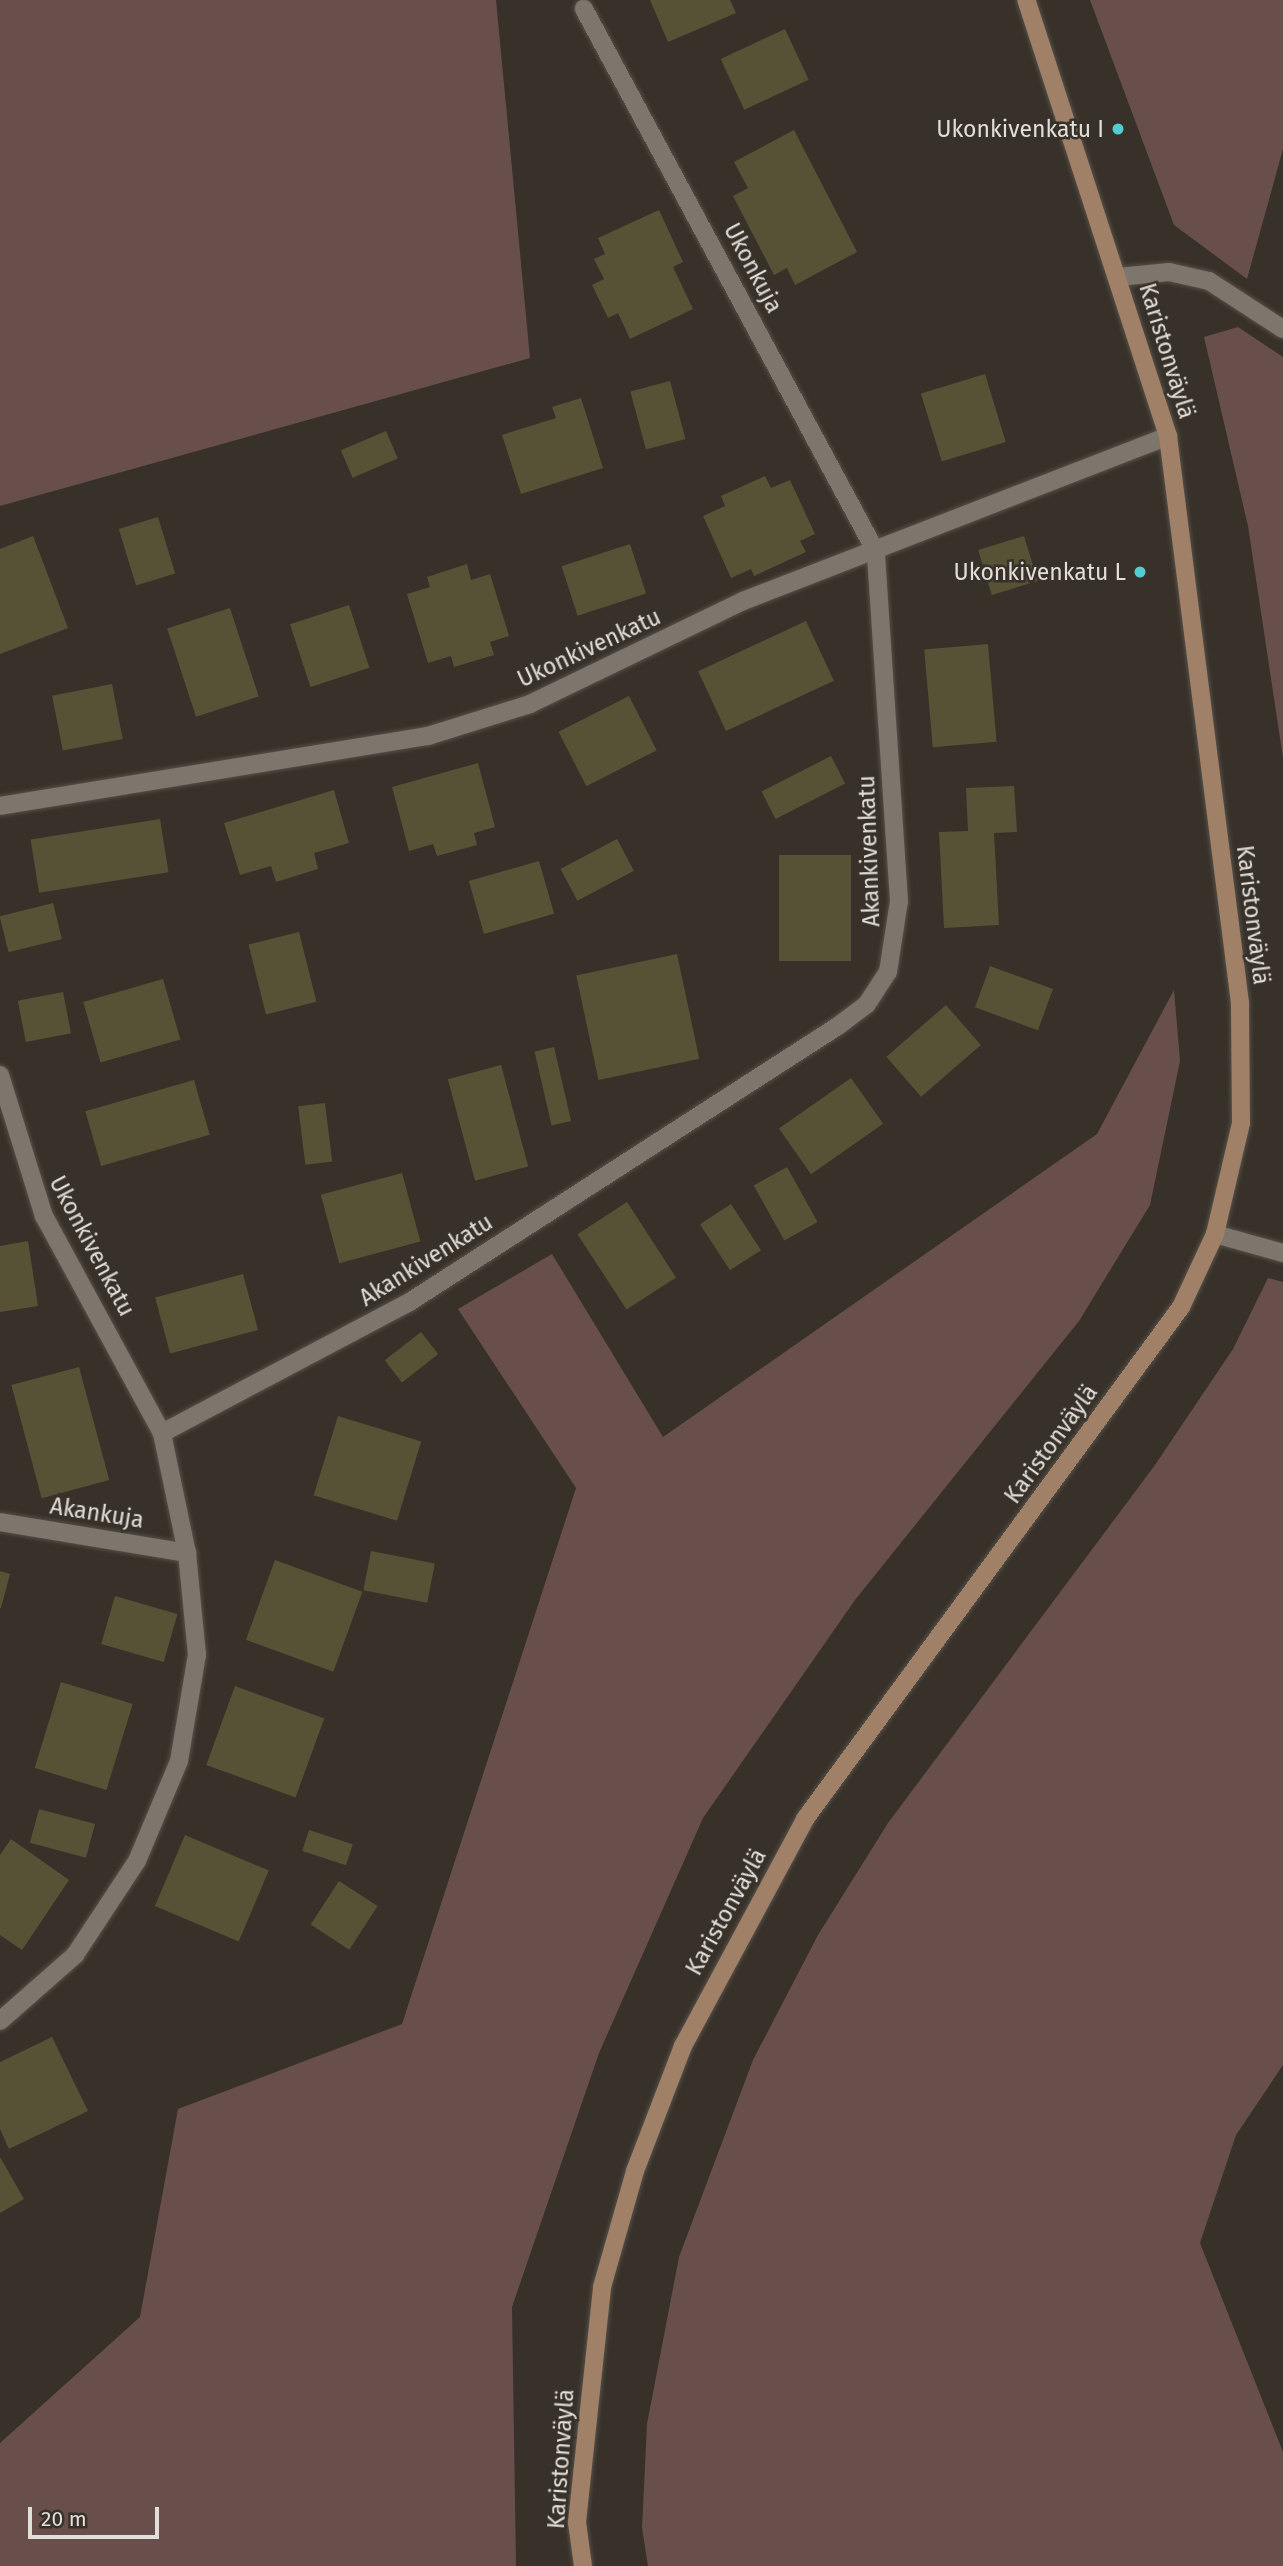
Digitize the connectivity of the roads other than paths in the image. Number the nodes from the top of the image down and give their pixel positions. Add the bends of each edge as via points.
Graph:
1 (1026, 0) edge
2 (584, 9) dead end
3 (1118, 277) junction
4 (1283, 328) edge
5 (1168, 436) junction
6 (876, 552) junction
7 (0, 804) edge
8 (0, 1075) edge
9 (1215, 1234) junction
10 (1283, 1253) edge
11 (162, 1433) junction
12 (0, 1522) edge
13 (187, 1553) junction
14 (0, 2021) edge
15 (583, 2566) edge

1 - 3 street, Karistonväylä
2 - 6 street, Ukonkuja
3 - 4 street via 1169,272 1209,281
3 - 5 street, Karistonväylä
5 - 6 street, Ukonkivenkatu
5 - 9 street, Karistonväylä via 1240,1003 1241,1123
6 - 7 street, Ukonkivenkatu via 744,601 530,705 428,736
6 - 11 street, Akankivenkatu via 899,901 888,972 867,1004 408,1303
8 - 11 street, Ukonkivenkatu via 44,1216
9 - 10 street
9 - 15 street, Karistonväylä via 1181,1307 805,1819 683,2046 635,2171 602,2287 577,2522
11 - 13 street
12 - 13 street, Akankuja
13 - 14 street via 197,1656 179,1761 137,1861 75,1955

